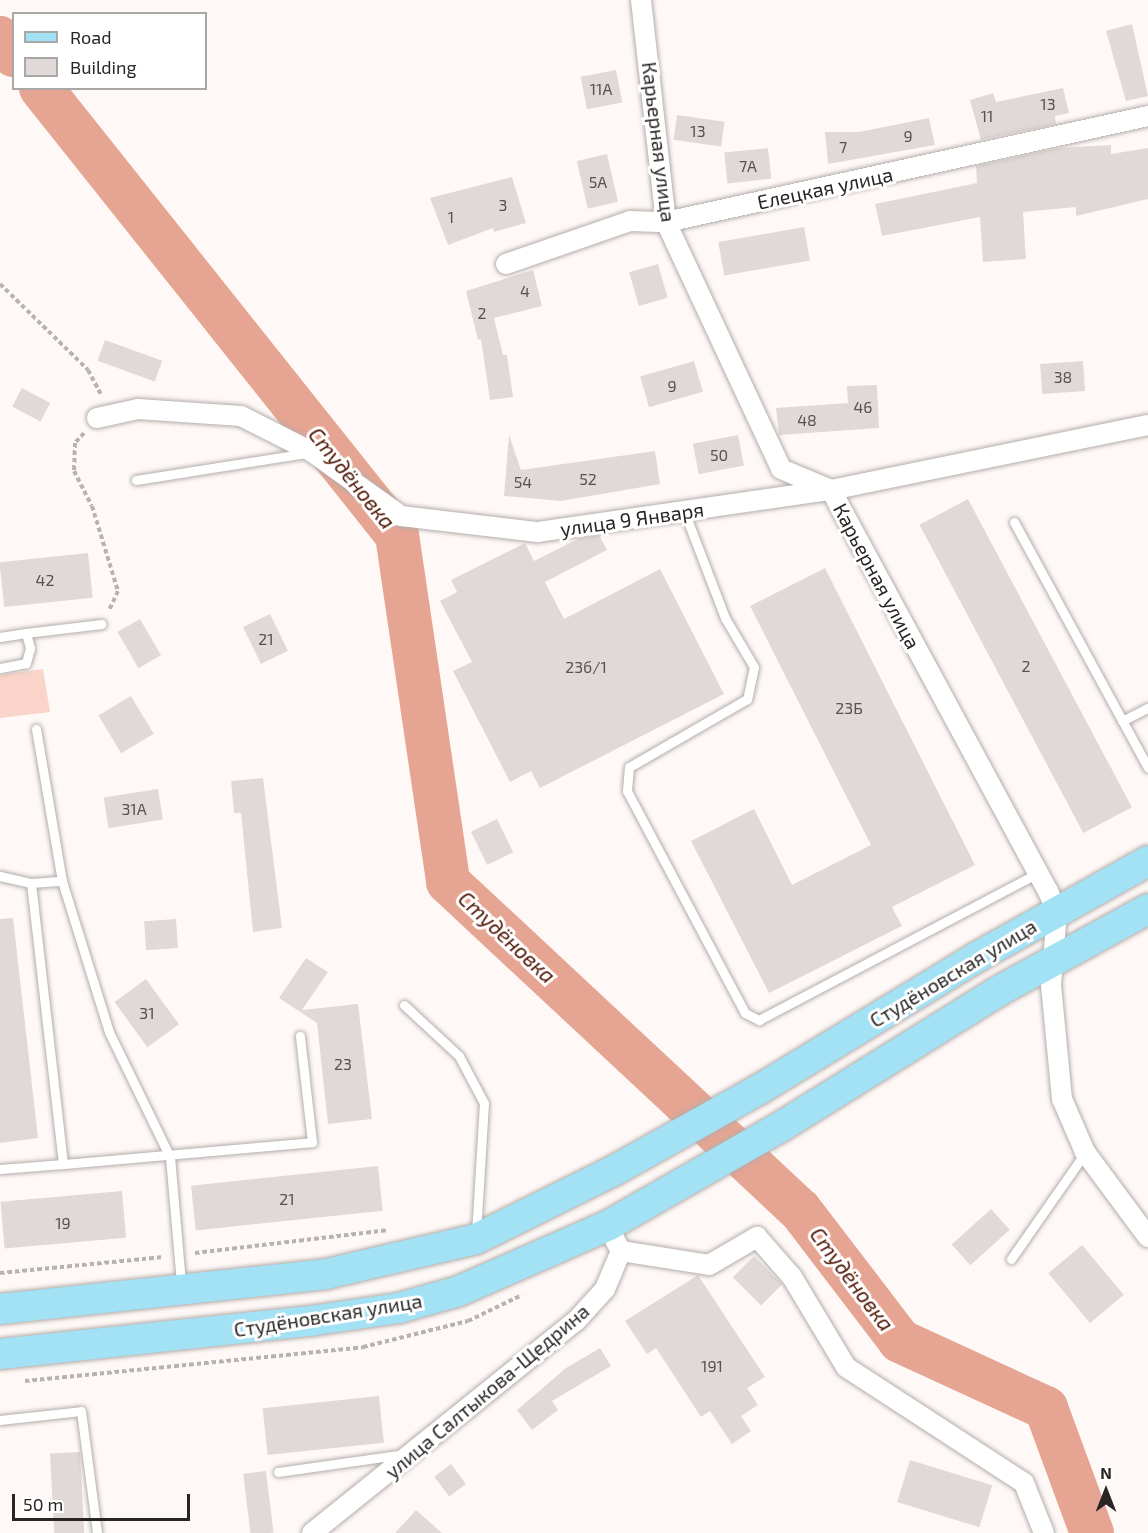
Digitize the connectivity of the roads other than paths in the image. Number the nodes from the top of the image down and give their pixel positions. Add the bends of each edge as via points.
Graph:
1 (641, 0) edge
2 (1148, 116) edge
3 (666, 222) junction
4 (506, 264) dead end
5 (105, 417) road end
6 (1148, 425) edge
7 (312, 452) junction
8 (136, 480) dead end
9 (831, 490) junction
10 (684, 511) junction
11 (1014, 522) dead end
12 (101, 624) road end
13 (26, 633) junction
14 (0, 637) edge
15 (0, 668) edge
16 (1148, 708) edge
17 (1122, 721) junction
18 (36, 729) dead end
19 (1148, 768) edge
20 (1148, 861) edge
21 (1038, 873) junction
22 (0, 876) edge
23 (62, 881) junction
24 (31, 883) junction
25 (1091, 892) junction
26 (1148, 909) edge
27 (1057, 912) junction
28 (1112, 929) junction
29 (976, 957) junction
30 (1054, 961) junction
31 (999, 991) junction
32 (404, 1005) dead end
33 (300, 1035) dead end
34 (1085, 1152) junction
35 (170, 1157) junction
36 (63, 1164) junction
37 (0, 1168) edge
38 (1148, 1237) edge
39 (615, 1238) junction
40 (476, 1239) junction
41 (1011, 1259) dead end
42 (181, 1290) junction
43 (0, 1310) edge
44 (0, 1354) edge
45 (0, 1420) edge
46 (414, 1453) junction
47 (278, 1472) dead end
48 (97, 1533) edge
49 (312, 1533) edge
50 (1044, 1533) edge

1 - 3 street, Карьерная улица
2 - 3 street, Елецкая улица
3 - 4 street, Елецкая улица via 630,221
3 - 9 street, Карьерная улица via 781,469
5 - 7 street, улица 9 Января via 138,409 241,416
6 - 9 street, улица 9 Января
7 - 8 lane
7 - 10 street, улица 9 Января via 401,516 538,532
9 - 10 street, улица 9 Января
9 - 21 street, Карьерная улица
10 - 21 lane via 725,618 754,668 747,699 629,767 627,791 745,1012 759,1020
11 - 17 lane
12 - 13 lane
13 - 14 lane
13 - 15 lane via 30,648 26,663
16 - 17 lane
17 - 19 lane
18 - 23 lane
20 - 25 main road, Студёновская улица
21 - 27 street, Карьерная улица
22 - 24 lane
23 - 24 lane
23 - 35 lane via 108,1032
24 - 36 lane
25 - 27 main road, Студёновская улица
25 - 28 main road via 1078,913 1084,922
26 - 28 main road, Студёновская улица
27 - 29 main road, Студёновская улица
27 - 30 street, Карьерная улица
28 - 30 main road, Студёновская улица
29 - 31 main road via 1004,956 1011,967
29 - 40 main road, Студёновская улица via 760,1089 615,1170
30 - 31 main road, Студёновская улица
30 - 34 street, Карьерная улица via 1051,985 1062,1099
31 - 39 main road, Студёновская улица via 782,1126 637,1209
32 - 40 lane via 459,1056 484,1102
33 - 35 lane via 312,1142
34 - 38 street, Карьерная улица
34 - 41 lane
35 - 36 lane
35 - 42 lane
36 - 37 lane
39 - 44 main road, Студёновская улица via 399,1308
39 - 46 street, улица Салтыкова-Щедрина via 605,1288 576,1321
39 - 50 street via 709,1265 757,1237 792,1277 846,1367 1024,1483
40 - 42 main road, Студёновская улица via 327,1274
42 - 43 main road, Студёновская улица
45 - 48 lane via 81,1411
46 - 47 lane
46 - 49 street, улица Салтыкова-Щедрина

